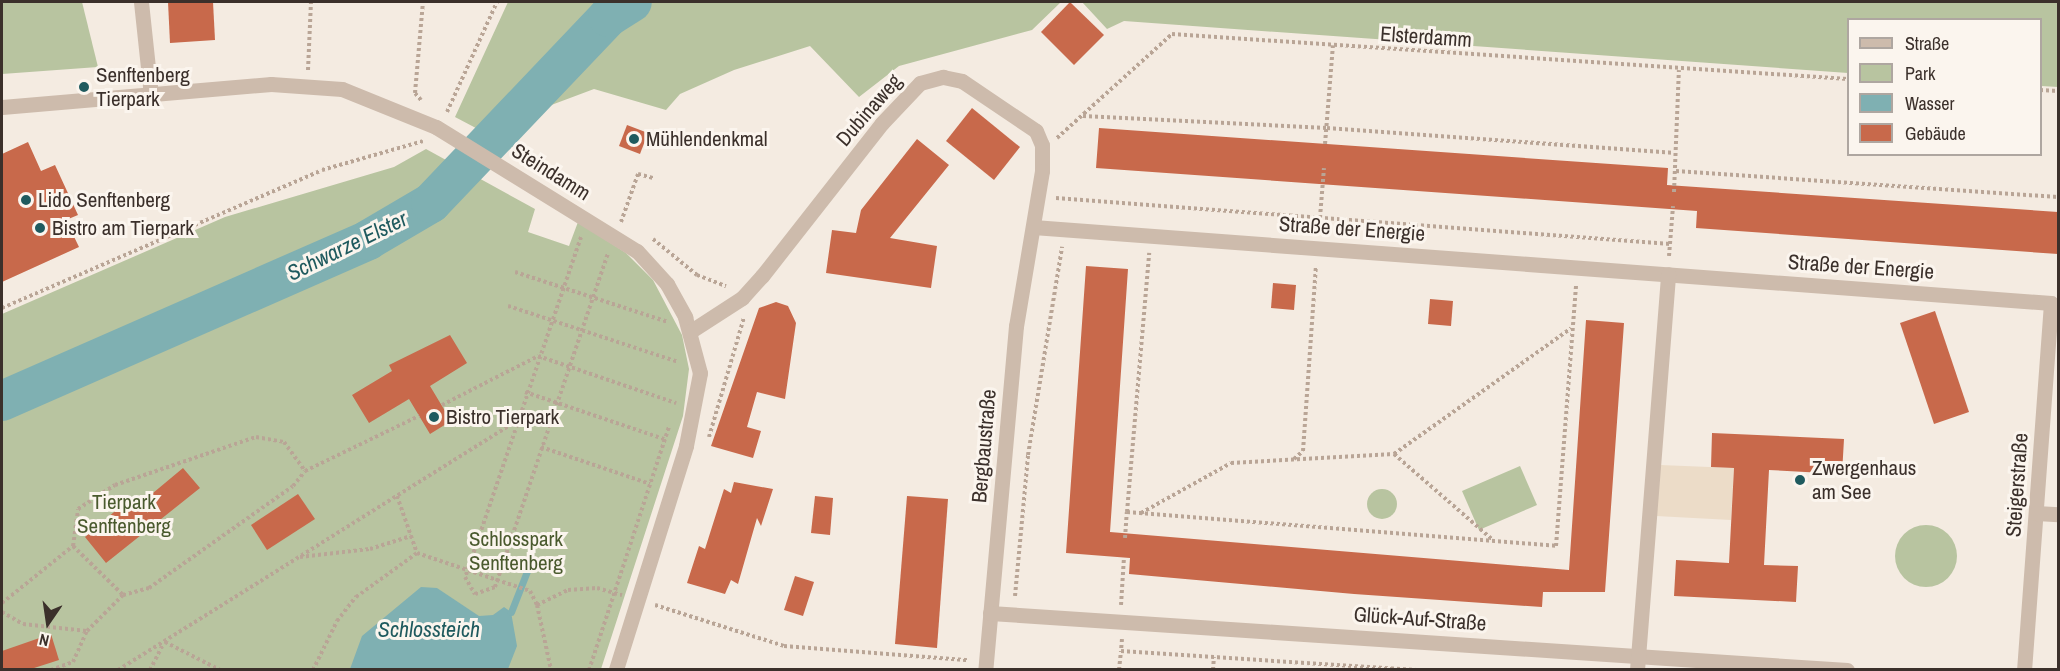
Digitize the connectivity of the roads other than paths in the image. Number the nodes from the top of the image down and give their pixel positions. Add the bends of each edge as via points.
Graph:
1 (141, 2) edge
2 (151, 95) junction
3 (2, 107) edge
4 (1033, 227) junction
5 (1668, 274) junction
6 (2051, 303) joint
7 (691, 331) junction
8 (2036, 513) junction
9 (2058, 514) edge
10 (990, 614) junction
11 (1638, 654) junction
12 (1702, 664) edge
13 (985, 666) edge
14 (616, 669) edge
15 (1637, 669) edge
16 (1847, 669) edge
17 (2024, 669) edge

1 - 2 street
2 - 3 street, Steindamm
2 - 7 street, Steindamm via 307,84 369,97 445,122 509,171 588,219 618,229 667,284
4 - 5 street, Straße der Energie
4 - 7 street, Dubinaweg via 1042,145 1028,124 981,89 943,77 920,83 742,298
4 - 10 street, Bergbaustraße via 1016,326
5 - 6 street, Straße der Energie
5 - 11 street
6 - 8 street, Steigerstraße
7 - 14 street, Steindamm via 700,373 686,446
8 - 9 street
8 - 17 street, Steigerstraße
10 - 11 street, Glück-Auf-Straße
10 - 13 street, Bergbaustraße
11 - 12 street, Glück-Auf-Straße
11 - 15 street
12 - 16 street, Glück-Auf-Straße

